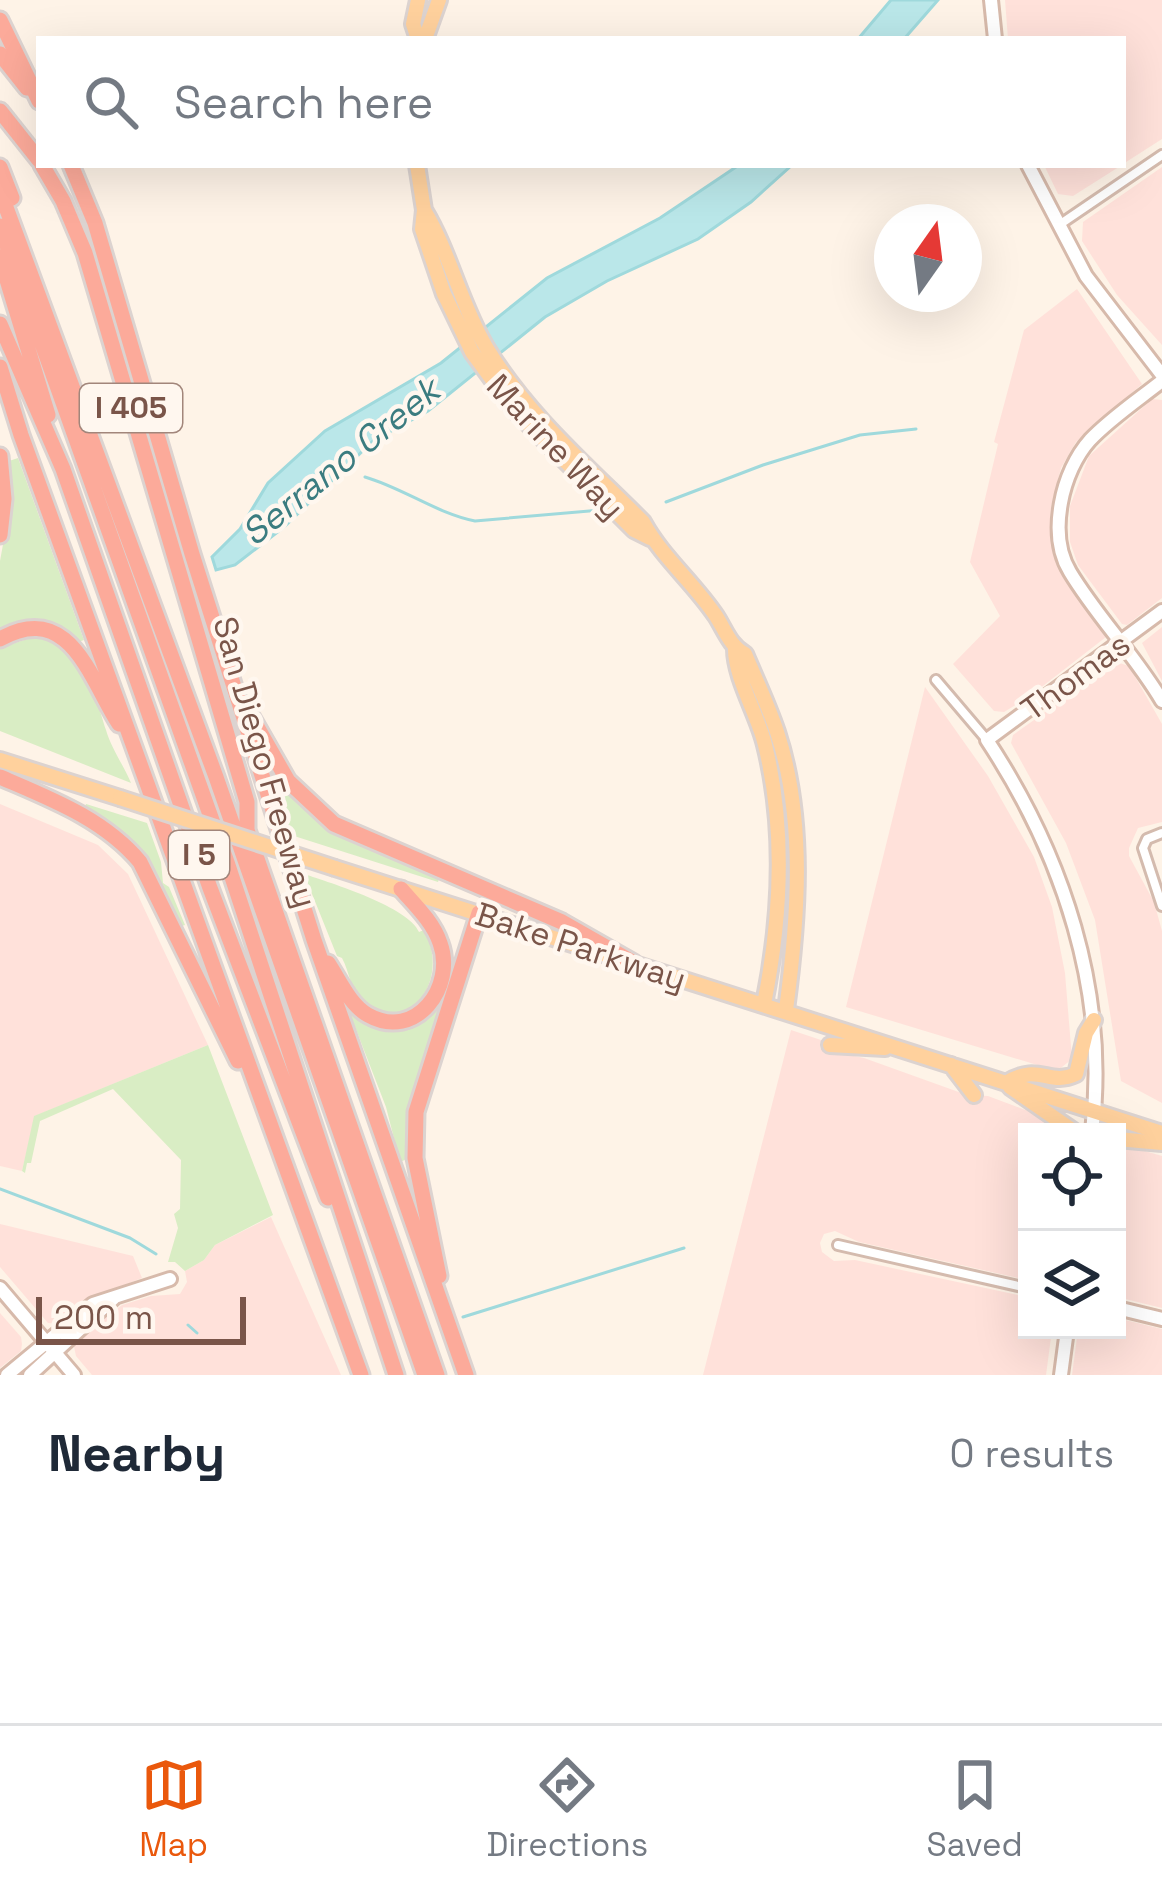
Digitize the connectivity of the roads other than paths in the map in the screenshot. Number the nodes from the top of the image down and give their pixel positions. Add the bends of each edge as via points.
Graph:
1 (418, 0) edge
2 (439, 0) edge
3 (991, 0) edge
4 (0, 20) edge
5 (419, 36) edge
6 (422, 36) edge
7 (995, 36) edge
8 (0, 54) edge
9 (36, 97) edge
10 (36, 99) edge
11 (5, 116) edge
12 (1162, 155) edge
13 (36, 158) edge
14 (0, 167) edge
15 (43, 168) edge
16 (72, 168) edge
17 (417, 168) edge
18 (1029, 168) edge
19 (0, 191) edge
20 (0, 207) edge
21 (0, 226) edge
22 (1058, 226) junction
23 (0, 257) edge
24 (0, 324) edge
25 (0, 367) edge
26 (1162, 378) edge
27 (0, 397) edge
28 (21, 435) junction
29 (0, 456) edge
30 (63, 469) junction
31 (0, 535) edge
32 (1162, 610) edge
33 (0, 639) edge
34 (1124, 642) junction
35 (735, 649) junction
36 (232, 677) junction
37 (936, 680) dead end
38 (173, 699) junction
39 (1162, 701) edge
40 (987, 740) junction
41 (135, 748) junction
42 (0, 760) edge
43 (0, 778) edge
44 (248, 830) junction
45 (1162, 832) edge
46 (401, 889) junction
47 (1162, 906) edge
48 (479, 913) junction
49 (314, 940) junction
50 (634, 962) junction
51 (764, 1004) junction
52 (786, 1010) junction
53 (1094, 1020) junction
54 (830, 1046) dead end
55 (903, 1048) junction
56 (951, 1065) junction
57 (1006, 1083) junction
58 (974, 1095) dead end
59 (264, 1112) junction
60 (1095, 1112) junction
61 (1060, 1123) edge
62 (1093, 1123) edge
63 (1162, 1133) edge
64 (1126, 1140) edge
65 (1162, 1143) edge
66 (838, 1245) dead end
67 (170, 1279) dead end
68 (1018, 1286) edge
69 (0, 1288) edge
70 (1126, 1310) edge
71 (445, 1314) junction
72 (1162, 1319) edge
73 (1066, 1339) edge
74 (51, 1347) junction
75 (7, 1375) edge
76 (30, 1375) edge
77 (74, 1375) edge
78 (361, 1375) edge
79 (395, 1375) edge
80 (423, 1375) edge
81 (437, 1375) edge
82 (466, 1375) edge
83 (1061, 1375) edge

1 - 5 main road
2 - 6 main road
3 - 7 street
4 - 9 highway
8 - 10 highway
11 - 13 highway, San Diego Freeway / I 405
12 - 22 street
14 - 44 highway, I 5
15 - 44 highway, San Diego Freeway / I 405 via 92,278 247,802
16 - 36 highway
17 - 35 main road, Marine Way via 424,210 501,370 643,522
18 - 22 street
19 - 80 highway via 208,755
20 - 38 highway
21 - 38 highway
22 - 26 street
23 - 30 highway, I 5
24 - 30 highway, I 405
25 - 28 highway
26 - 34 street via 1078,455 1060,511 1067,567
27 - 28 highway
28 - 41 highway
29 - 31 highway
30 - 79 highway, I 5 via 210,888
32 - 34 street, Thomas
33 - 41 highway via 35,629 72,643
34 - 39 street
34 - 40 street, Thomas
35 - 51 main road, Marine Way via 774,785 779,875
35 - 52 main road, Marine Way via 745,654 778,734 789,789 796,905
36 - 49 highway
36 - 50 highway via 288,782 334,824 562,922
37 - 40 street
38 - 79 highway
38 - 80 highway
40 - 53 street via 1055,867
41 - 59 highway
42 - 46 main road, Bake Parkway, bridge
43 - 59 highway via 88,818 140,862
44 - 81 highway, San Diego Freeway / I 5
45 - 47 street via 1144,844
46 - 48 main road, Bake Parkway
46 - 49 highway via 435,932 444,959 439,991 418,1014 389,1022 364,1013
48 - 50 main road, Bake Parkway
48 - 71 highway via 416,1112 415,1158
49 - 71 highway
50 - 51 main road, Bake Parkway
51 - 52 main road, Bake Parkway
52 - 55 main road, Bake Parkway
53 - 57 main road via 1076,1074 1022,1073
53 - 60 street
54 - 55 main road
55 - 56 main road, Bake Parkway
56 - 57 main road, Bake Parkway
56 - 58 main road
57 - 60 main road, Bake Parkway
57 - 61 main road
59 - 78 highway
60 - 62 street
60 - 63 main road, Bake Parkway
64 - 65 main road
66 - 68 street
67 - 74 street via 115,1298
69 - 74 street
70 - 72 street
71 - 82 highway
73 - 83 street
74 - 75 street
74 - 76 street
74 - 77 street

